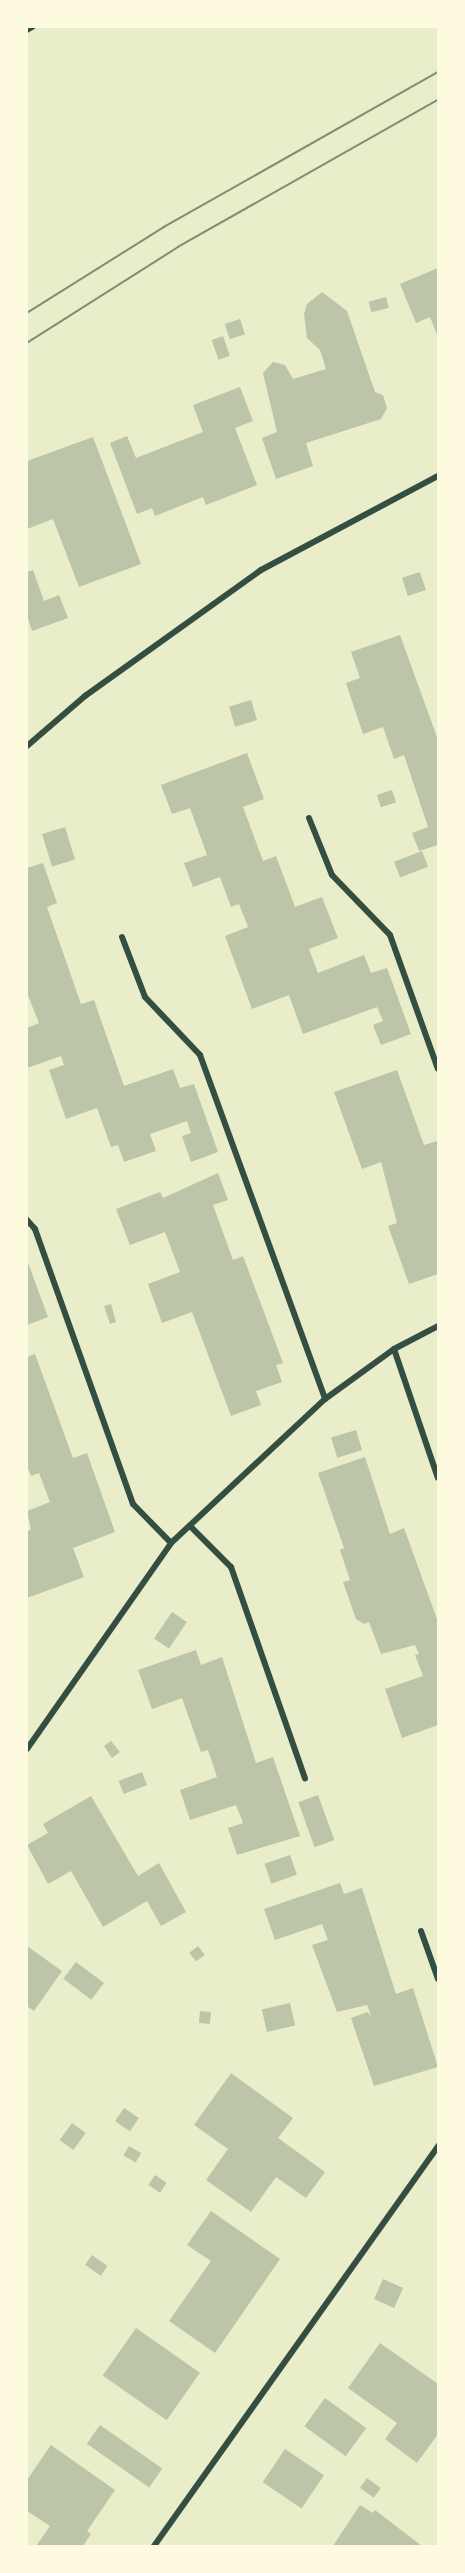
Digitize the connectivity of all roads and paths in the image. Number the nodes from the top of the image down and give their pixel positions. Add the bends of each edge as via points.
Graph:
1 (34, 27) edge
2 (27, 31) edge
3 (438, 476) edge
4 (27, 746) edge
5 (309, 818) dead end
6 (122, 937) dead end
7 (438, 1069) edge
8 (27, 1220) edge
9 (438, 1326) edge
10 (394, 1349) junction
11 (325, 1399) junction
12 (438, 1478) edge
13 (190, 1526) junction
14 (171, 1543) junction
15 (27, 1749) edge
16 (305, 1778) dead end
17 (422, 1931) dead end
18 (438, 1979) edge
19 (438, 2146) edge
20 (154, 2546) edge

1 - 2 path
3 - 4 street via 261,570 85,696
5 - 7 street via 332,876 390,934
6 - 11 street via 145,997 200,1055
8 - 14 street via 35,1228 133,1504
9 - 10 street
10 - 11 street
10 - 12 street
11 - 13 street
13 - 14 street
13 - 16 street via 231,1567
14 - 15 street
17 - 18 street
19 - 20 street

